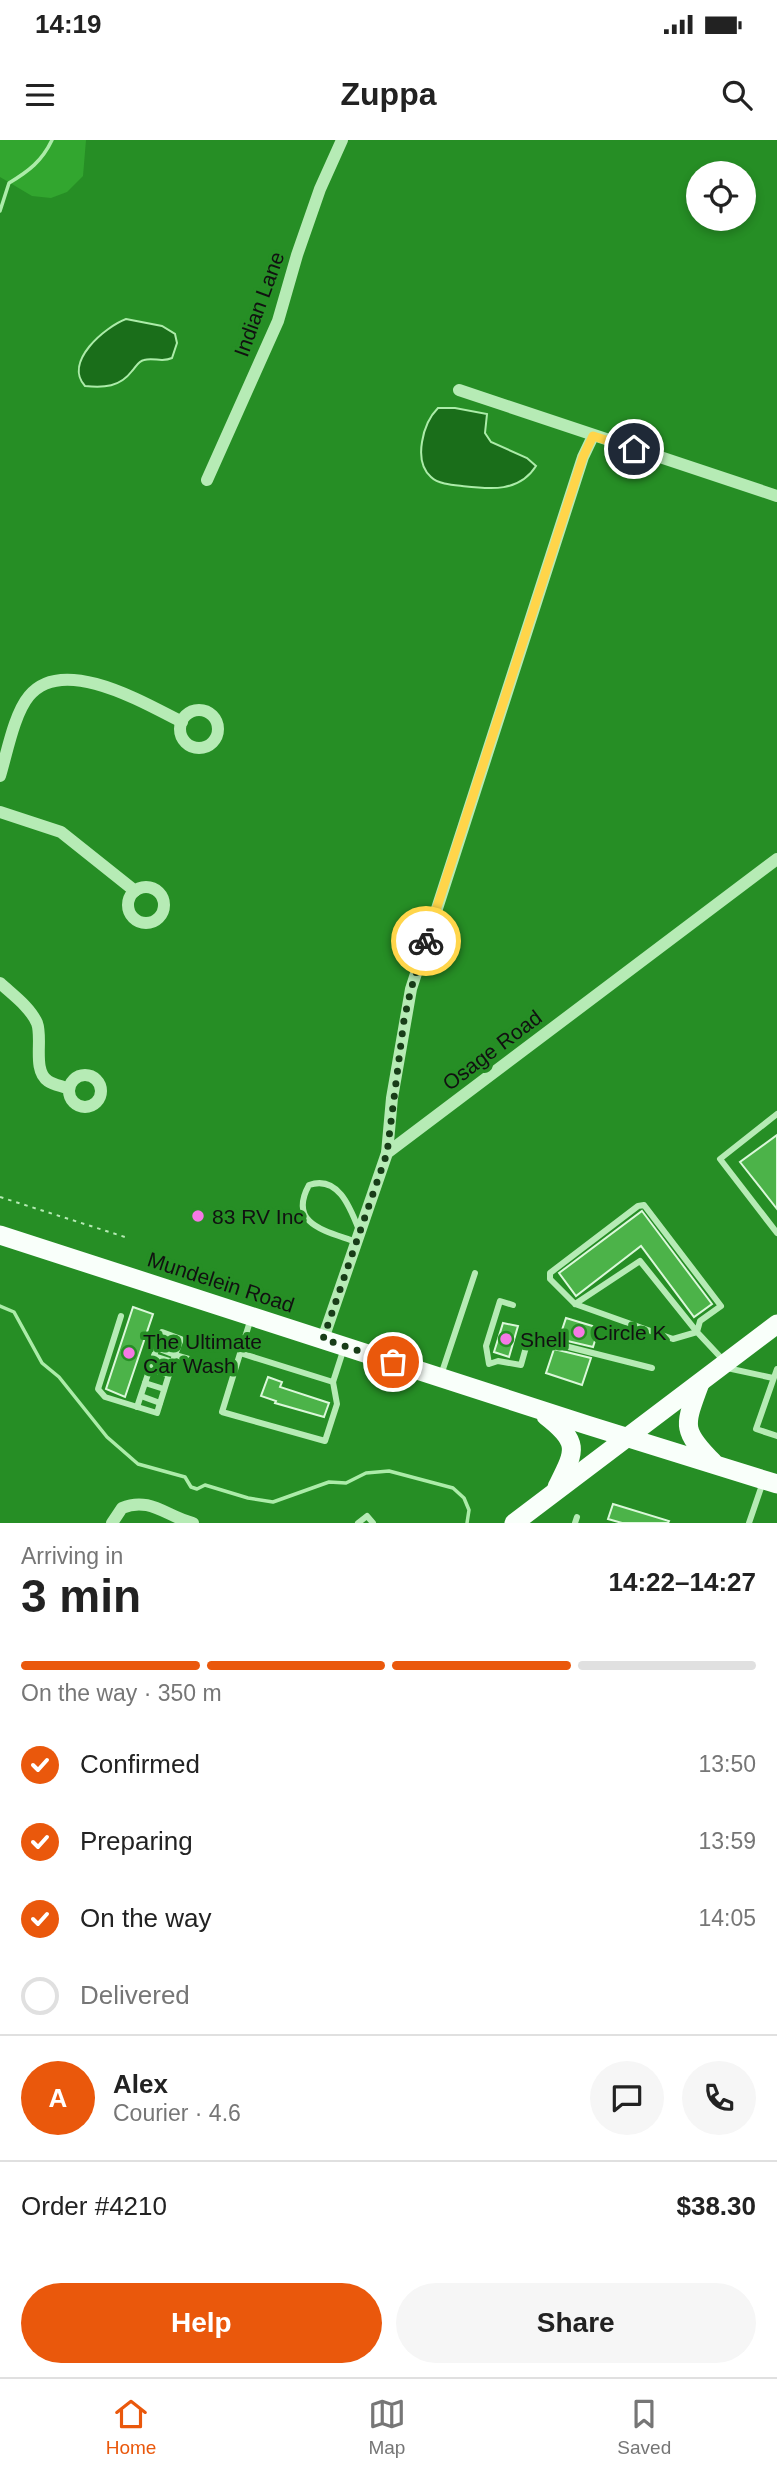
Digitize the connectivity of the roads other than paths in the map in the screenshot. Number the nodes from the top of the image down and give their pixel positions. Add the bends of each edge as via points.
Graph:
1 (342, 140) edge
2 (459, 390) dead end
3 (593, 436) junction
4 (207, 480) dead end
5 (777, 496) edge
6 (182, 722) dead end
7 (0, 776) edge
8 (0, 812) edge
9 (777, 859) edge
10 (135, 891) dead end
11 (0, 983) edge
12 (69, 1088) dead end
13 (777, 1114) edge
14 (387, 1153) junction
15 (777, 1234) edge
16 (0, 1235) edge
17 (358, 1237) junction
18 (475, 1273) dead end
19 (575, 1304) junction
20 (513, 1305) dead end
21 (121, 1316) dead end
22 (252, 1316) junction
23 (777, 1324) edge
24 (697, 1332) junction
25 (323, 1339) junction
26 (344, 1346) junction
27 (157, 1348) junction
28 (240, 1353) junction
29 (154, 1356) junction
30 (174, 1359) junction
31 (724, 1365) junction
32 (652, 1368) dead end
33 (150, 1369) junction
34 (777, 1369) edge
35 (234, 1372) junction
36 (169, 1375) junction
37 (441, 1377) junction
38 (773, 1378) junction
39 (333, 1382) junction
40 (145, 1383) junction
41 (700, 1383) junction
42 (164, 1389) junction
43 (141, 1396) junction
44 (160, 1403) junction
45 (137, 1407) junction
46 (538, 1409) junction
47 (777, 1436) edge
48 (629, 1437) junction
49 (715, 1464) junction
50 (770, 1482) edge
51 (555, 1491) junction
52 (178, 1521) edge
53 (112, 1523) edge
54 (193, 1523) edge
55 (358, 1523) edge
56 (373, 1523) edge
57 (514, 1523) edge
58 (749, 1523) edge

1 - 4 street, Indian Lane via 320,189 278,321
2 - 3 street
3 - 5 street
3 - 14 street via 411,989
6 - 7 street via 133,697 79,680 52,681 31,693 23,705
8 - 10 street via 61,832
9 - 14 street, Osage Road
11 - 12 street via 33,1014 44,1077
13 - 15 lane via 720,1158
14 - 17 street
16 - 22 main road, Mundelein Road
17 - 17 lane via 351,1209 338,1190 329,1183 309,1185 303,1196 306,1218 316,1228
17 - 25 street
18 - 37 lane
19 - 24 lane via 673,1339
19 - 24 lane via 640,1261
19 - 24 lane via 550,1279 550,1273 644,1205 721,1306 700,1321
20 - 32 lane via 500,1301 486,1346 489,1364 521,1365 528,1340 541,1340
21 - 45 lane via 98,1389 105,1398
22 - 25 main road, Mundelein Road
22 - 28 lane
23 - 31 main road
24 - 31 lane
25 - 26 main road, Mundelein Road
26 - 37 main road, Mundelein Road
26 - 39 lane
27 - 29 lane
27 - 30 lane
27 - 30 lane via 162,1332 181,1339
28 - 35 lane
28 - 39 lane
29 - 30 lane
29 - 33 lane
30 - 35 lane
30 - 36 lane
31 - 38 lane
31 - 41 main road
33 - 36 lane
33 - 40 lane
34 - 38 lane
35 - 39 lane via 222,1412 325,1441 337,1404
36 - 42 lane
37 - 46 main road, Mundelein Road
38 - 47 lane via 756,1429
40 - 42 lane
40 - 43 lane
41 - 48 main road
41 - 49 main road via 687,1429 692,1441
42 - 44 lane
43 - 44 lane
43 - 45 lane
44 - 45 lane via 156,1413
46 - 48 main road, Mundelein Road
46 - 51 main road via 564,1429 571,1441 572,1454
48 - 49 main road, Mundelein Road
48 - 51 main road
49 - 50 main road, Mundelein Road
50 - 58 lane
51 - 57 main road
52 - 53 street via 156,1506 139,1503 122,1508
52 - 54 street
55 - 56 lane via 367,1516

